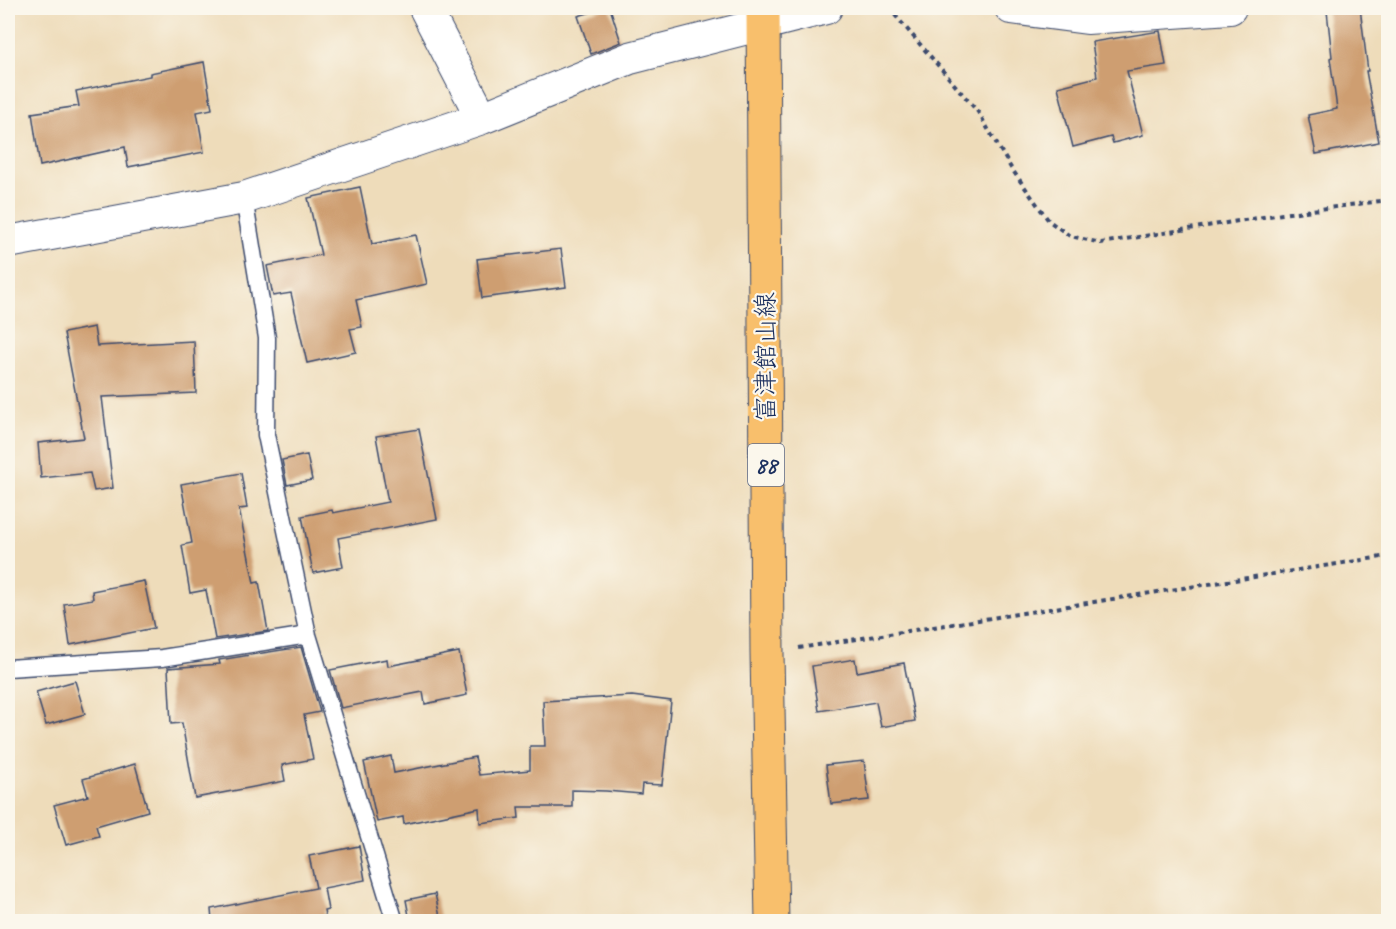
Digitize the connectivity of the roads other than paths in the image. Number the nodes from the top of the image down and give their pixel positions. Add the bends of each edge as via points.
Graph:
1 (425, 8) edge
2 (826, 8) edge
3 (1011, 8) edge
4 (1230, 8) edge
5 (763, 15) edge
6 (482, 118) junction
7 (244, 198) junction
8 (8, 242) edge
9 (308, 635) junction
10 (8, 668) edge
11 (395, 921) edge
12 (772, 921) edge

1 - 6 street
2 - 5 street
3 - 4 street via 1088,18
5 - 6 street via 630,58
5 - 12 main road, 富津館山線 / 88
6 - 7 street
7 - 8 street
7 - 9 lane via 267,338 266,435
9 - 10 lane via 162,658
9 - 11 lane

